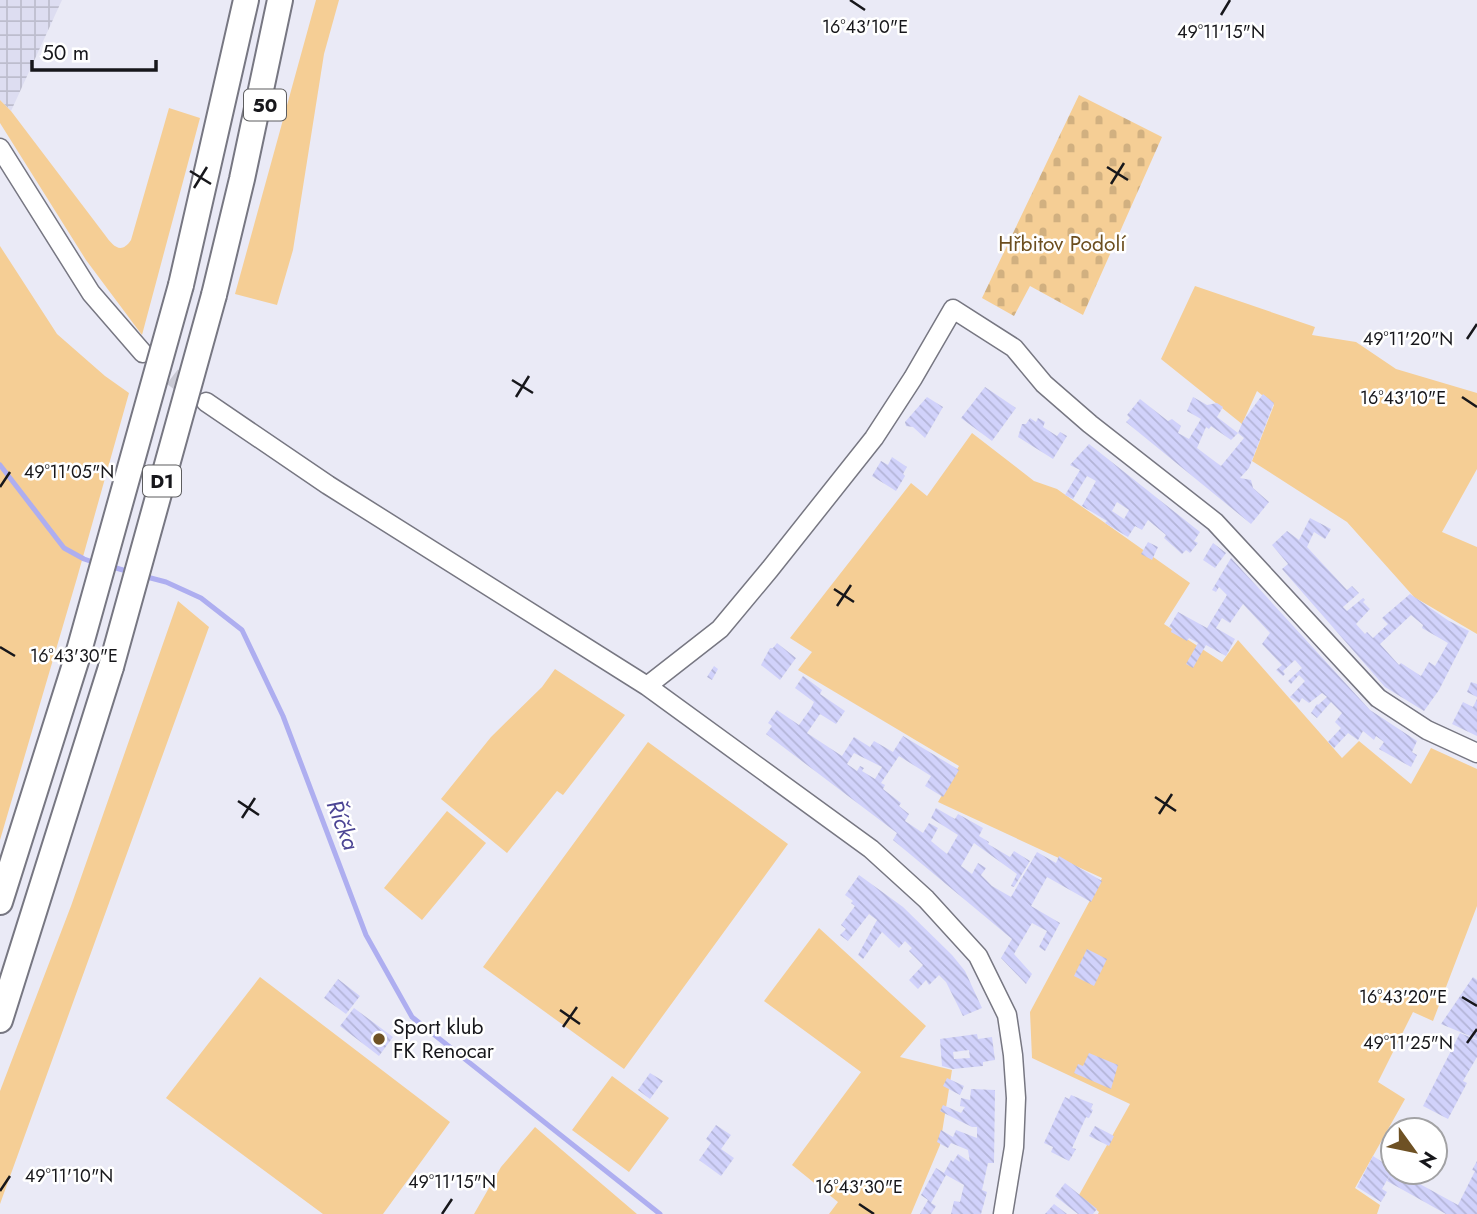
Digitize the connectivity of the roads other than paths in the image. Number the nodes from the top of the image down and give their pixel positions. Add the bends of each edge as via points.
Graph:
1 (246, 0) edge
2 (281, 0) edge
3 (294, 0) edge
4 (0, 148) edge
5 (242, 178) junction
6 (143, 353) tunnel mouth
7 (206, 402) tunnel mouth
8 (647, 686) junction
9 (1477, 753) edge
10 (0, 902) edge
11 (0, 1020) edge
12 (1003, 1214) edge

1 - 10 highway, D1, bridge via 181,285 77,657
2 - 5 highway, D1
3 - 5 highway, 50
4 - 6 street via 91,293
5 - 11 highway, D1, bridge via 111,667
7 - 8 street
8 - 9 street via 720,629 770,569 874,438 953,309 1014,348 1044,384 1090,424 1215,522 1378,698 1427,730
8 - 12 street via 872,849 978,956 1007,1015 1013,1055 1014,1147

